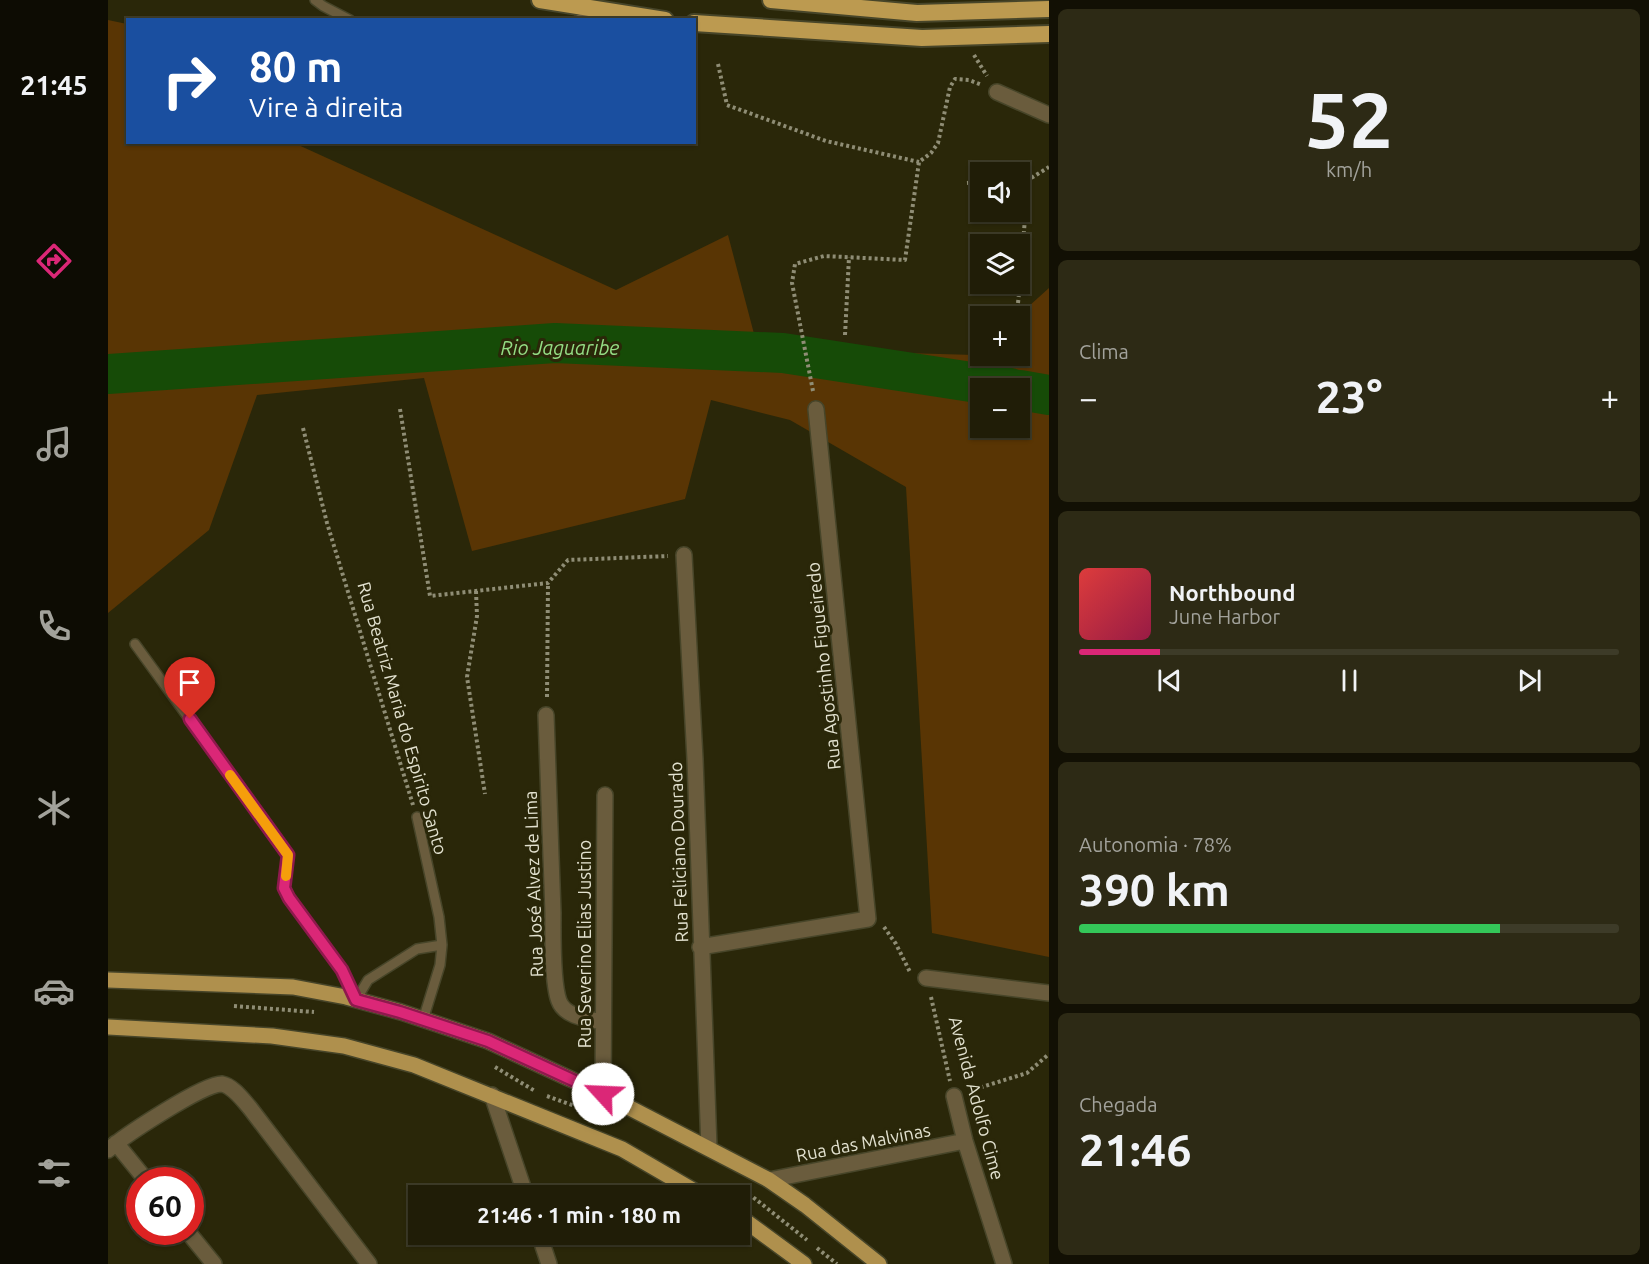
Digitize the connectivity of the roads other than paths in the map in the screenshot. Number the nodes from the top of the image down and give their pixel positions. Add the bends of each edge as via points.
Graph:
1 (315, 0) edge
2 (540, 0) edge
3 (771, 0) edge
4 (599, 9) junction
5 (1049, 9) edge
6 (346, 18) edge
7 (582, 18) edge
8 (653, 18) edge
9 (696, 23) edge
10 (1049, 34) edge
11 (997, 92) road end
12 (1049, 115) edge
13 (816, 410) dead end
14 (684, 555) road end
15 (135, 644) dead end
16 (546, 715) road end
17 (605, 795) dead end
18 (417, 818) road end
19 (442, 945) junction
20 (700, 947) junction
21 (926, 978) road end
22 (108, 980) edge
23 (1049, 993) edge
24 (356, 1000) junction
25 (423, 1020) junction
26 (603, 1022) junction
27 (108, 1027) edge
28 (603, 1094) junction
29 (492, 1095) junction
30 (954, 1096) road end
31 (965, 1141) junction
32 (112, 1147) edge
33 (709, 1148) junction
34 (133, 1167) edge
35 (769, 1180) junction
36 (522, 1185) edge
37 (684, 1185) edge
38 (750, 1224) edge
39 (199, 1245) edge
40 (543, 1245) edge
41 (214, 1264) edge
42 (369, 1264) edge
43 (549, 1264) edge
44 (804, 1264) edge
45 (879, 1264) edge
46 (1004, 1264) edge

1 - 6 lane
2 - 4 highway
3 - 5 highway via 917,14
4 - 7 lane
4 - 8 highway
9 - 10 highway via 922,38
11 - 12 street
13 - 20 street, Rua Agostinho Figueiredo via 868,919
14 - 20 street, Rua Feliciano Dourado
15 - 24 lane via 288,855 284,888 342,970
16 - 26 street, Rua José Alvez de Lima via 559,1001 569,1012
17 - 26 street, Rua Severino Elias Justino
18 - 19 lane, Rua Beatriz Maria do Espirito Santo
19 - 24 lane via 417,949 368,980
19 - 25 lane, Rua Beatriz Maria do Espirito Santo
20 - 33 street, Rua Feliciano Dourado
21 - 23 street
22 - 24 main road via 293,987
24 - 25 main road
25 - 28 main road via 488,1041
26 - 28 street, Rua Severino Elias Justino
27 - 29 main road via 272,1036 344,1046 414,1065
28 - 33 main road
29 - 36 street
29 - 37 main road via 622,1149
30 - 31 street, Avenida Adolfo Cime
31 - 35 street, Rua das Malvinas
31 - 46 street, Avenida Adolfo Cime
32 - 34 street
32 - 42 street via 180,1102 213,1085 224,1084 250,1108
33 - 35 main road
35 - 45 main road
38 - 44 main road
39 - 41 street
40 - 43 street

